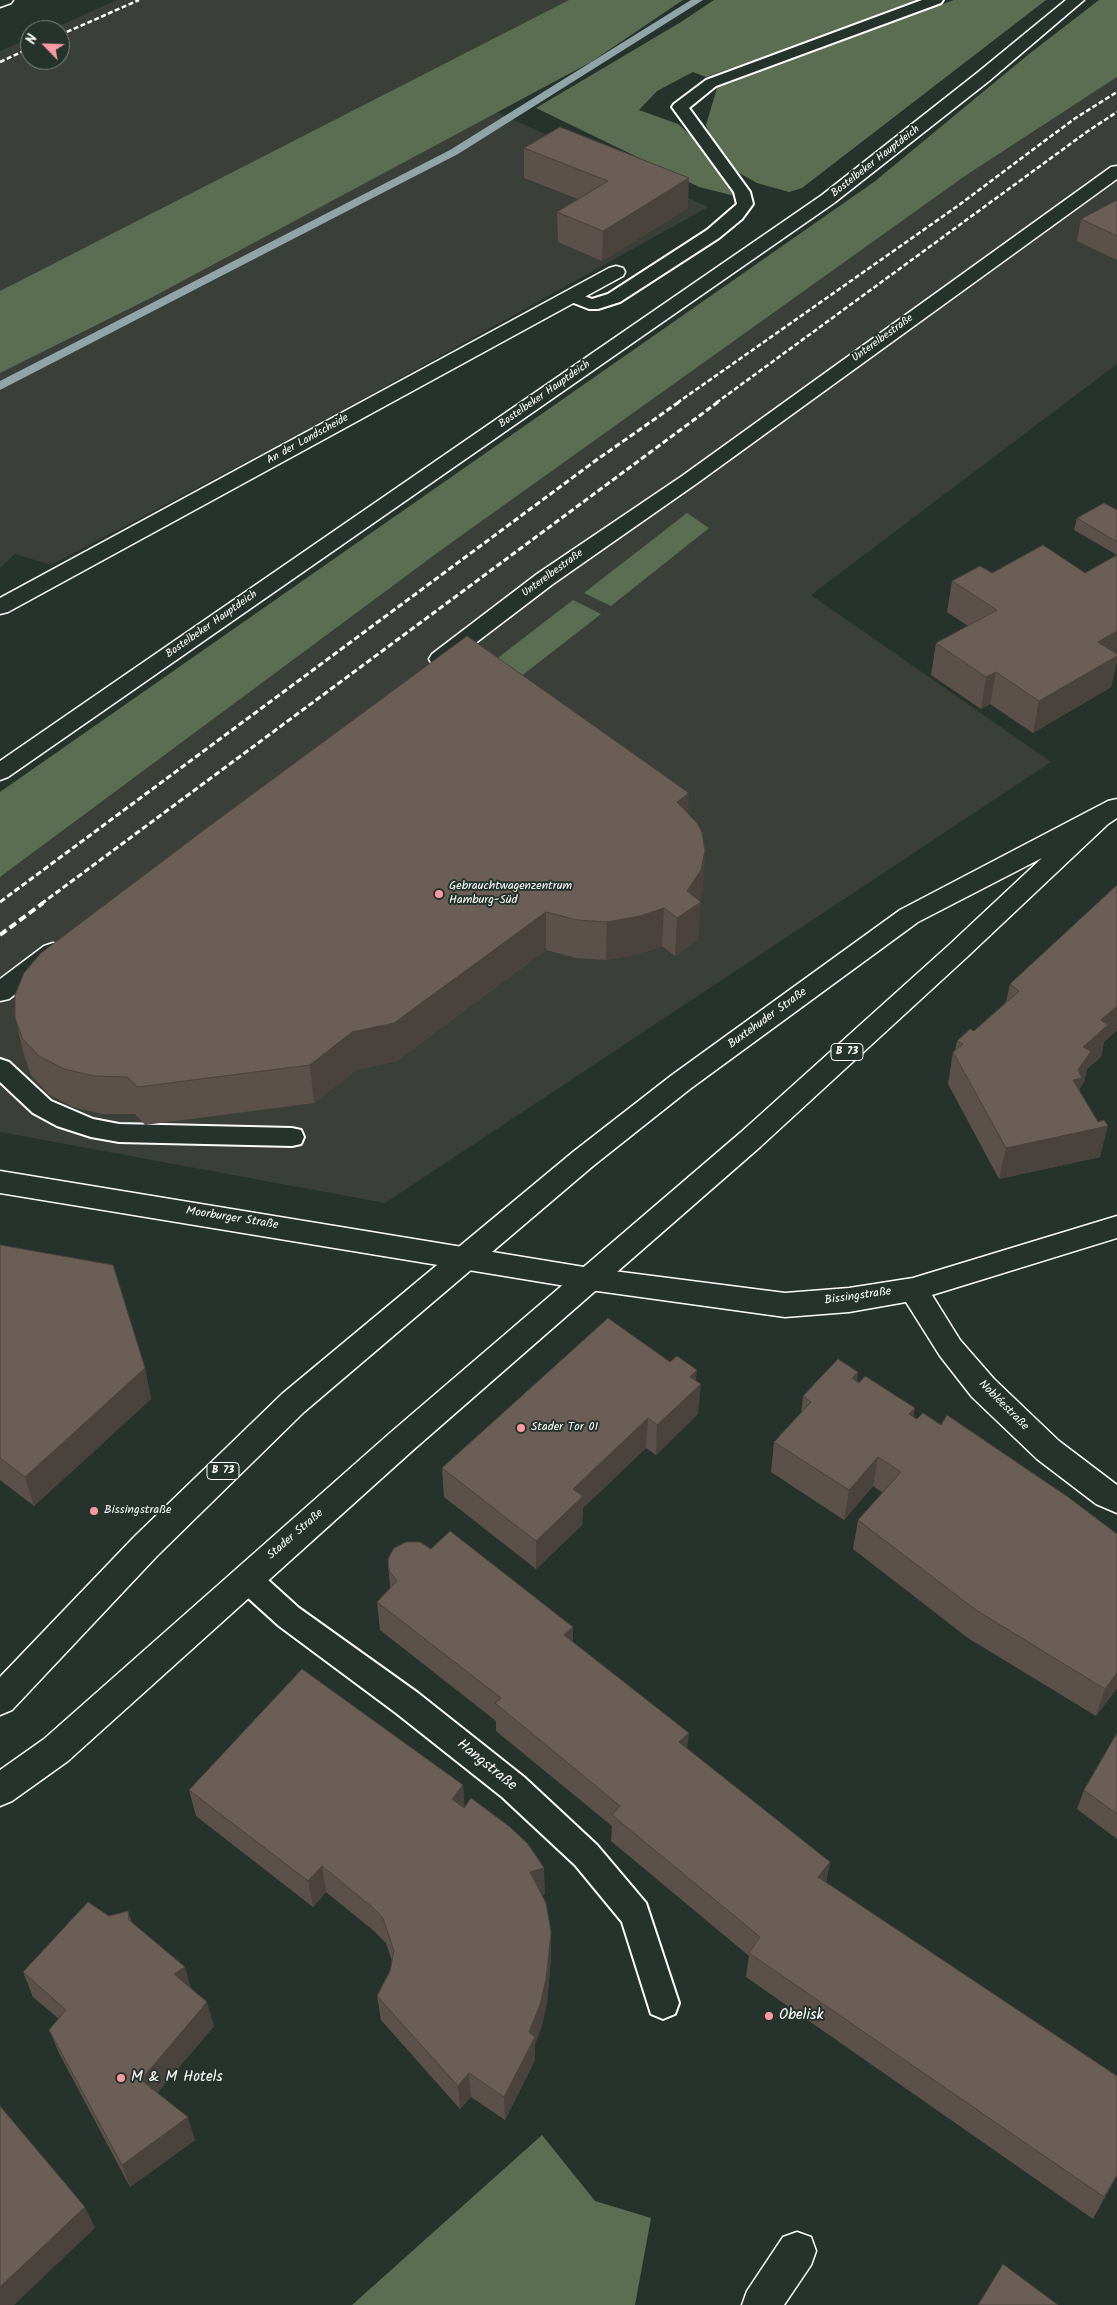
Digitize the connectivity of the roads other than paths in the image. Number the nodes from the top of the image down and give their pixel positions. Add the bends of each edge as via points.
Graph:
1 (5, 0) edge
2 (936, 0) edge
3 (1076, 0) edge
4 (0, 2) edge
5 (1117, 171) edge
6 (616, 272) dead end
7 (572, 296) junction
8 (0, 607) edge
9 (420, 674) edge
10 (0, 772) edge
11 (1108, 812) edge
12 (72, 938) edge
13 (0, 992) edge
14 (0, 1068) edge
15 (292, 1137) dead end
16 (0, 1182) edge
17 (1117, 1226) edge
18 (463, 1259) junction
19 (590, 1279) junction
20 (913, 1289) junction
21 (1117, 1500) edge
22 (247, 1579) junction
23 (0, 1700) edge
24 (0, 1790) edge
25 (663, 2003) dead end
26 (797, 2251) dead end
27 (761, 2305) edge

1 - 4 street
2 - 7 lane via 711,83 680,107 742,192 745,204 713,234 614,298 589,304
3 - 10 street, Bostelbeker Hauptdeich via 828,199
5 - 9 street, Unterelbestraße via 689,480 545,579
6 - 7 street, An der Landscheide
7 - 8 street, An der Landscheide
11 - 18 street, Buxtehuder Straße / B 73 via 908,916 682,1082
11 - 19 street, Buxtehuder Straße / B 73 via 757,1134
12 - 13 street
14 - 15 lane via 42,1107 91,1128 119,1133
16 - 18 street, Moorburger Straße
17 - 20 street, Bissingstraße
18 - 19 street, Moorburger Straße
18 - 23 street, B 73 via 293,1403 146,1546
19 - 20 street, Bissingstraße via 785,1305 849,1300
19 - 22 street, Stader Straße / B 73
20 - 21 street, Nobléestraße via 950,1348 983,1388 1048,1450
22 - 24 street, Stader Straße / B 73 via 56,1750
22 - 25 lane, Hangstraße via 289,1617 407,1703 513,1787 586,1855 635,1914
26 - 27 street

